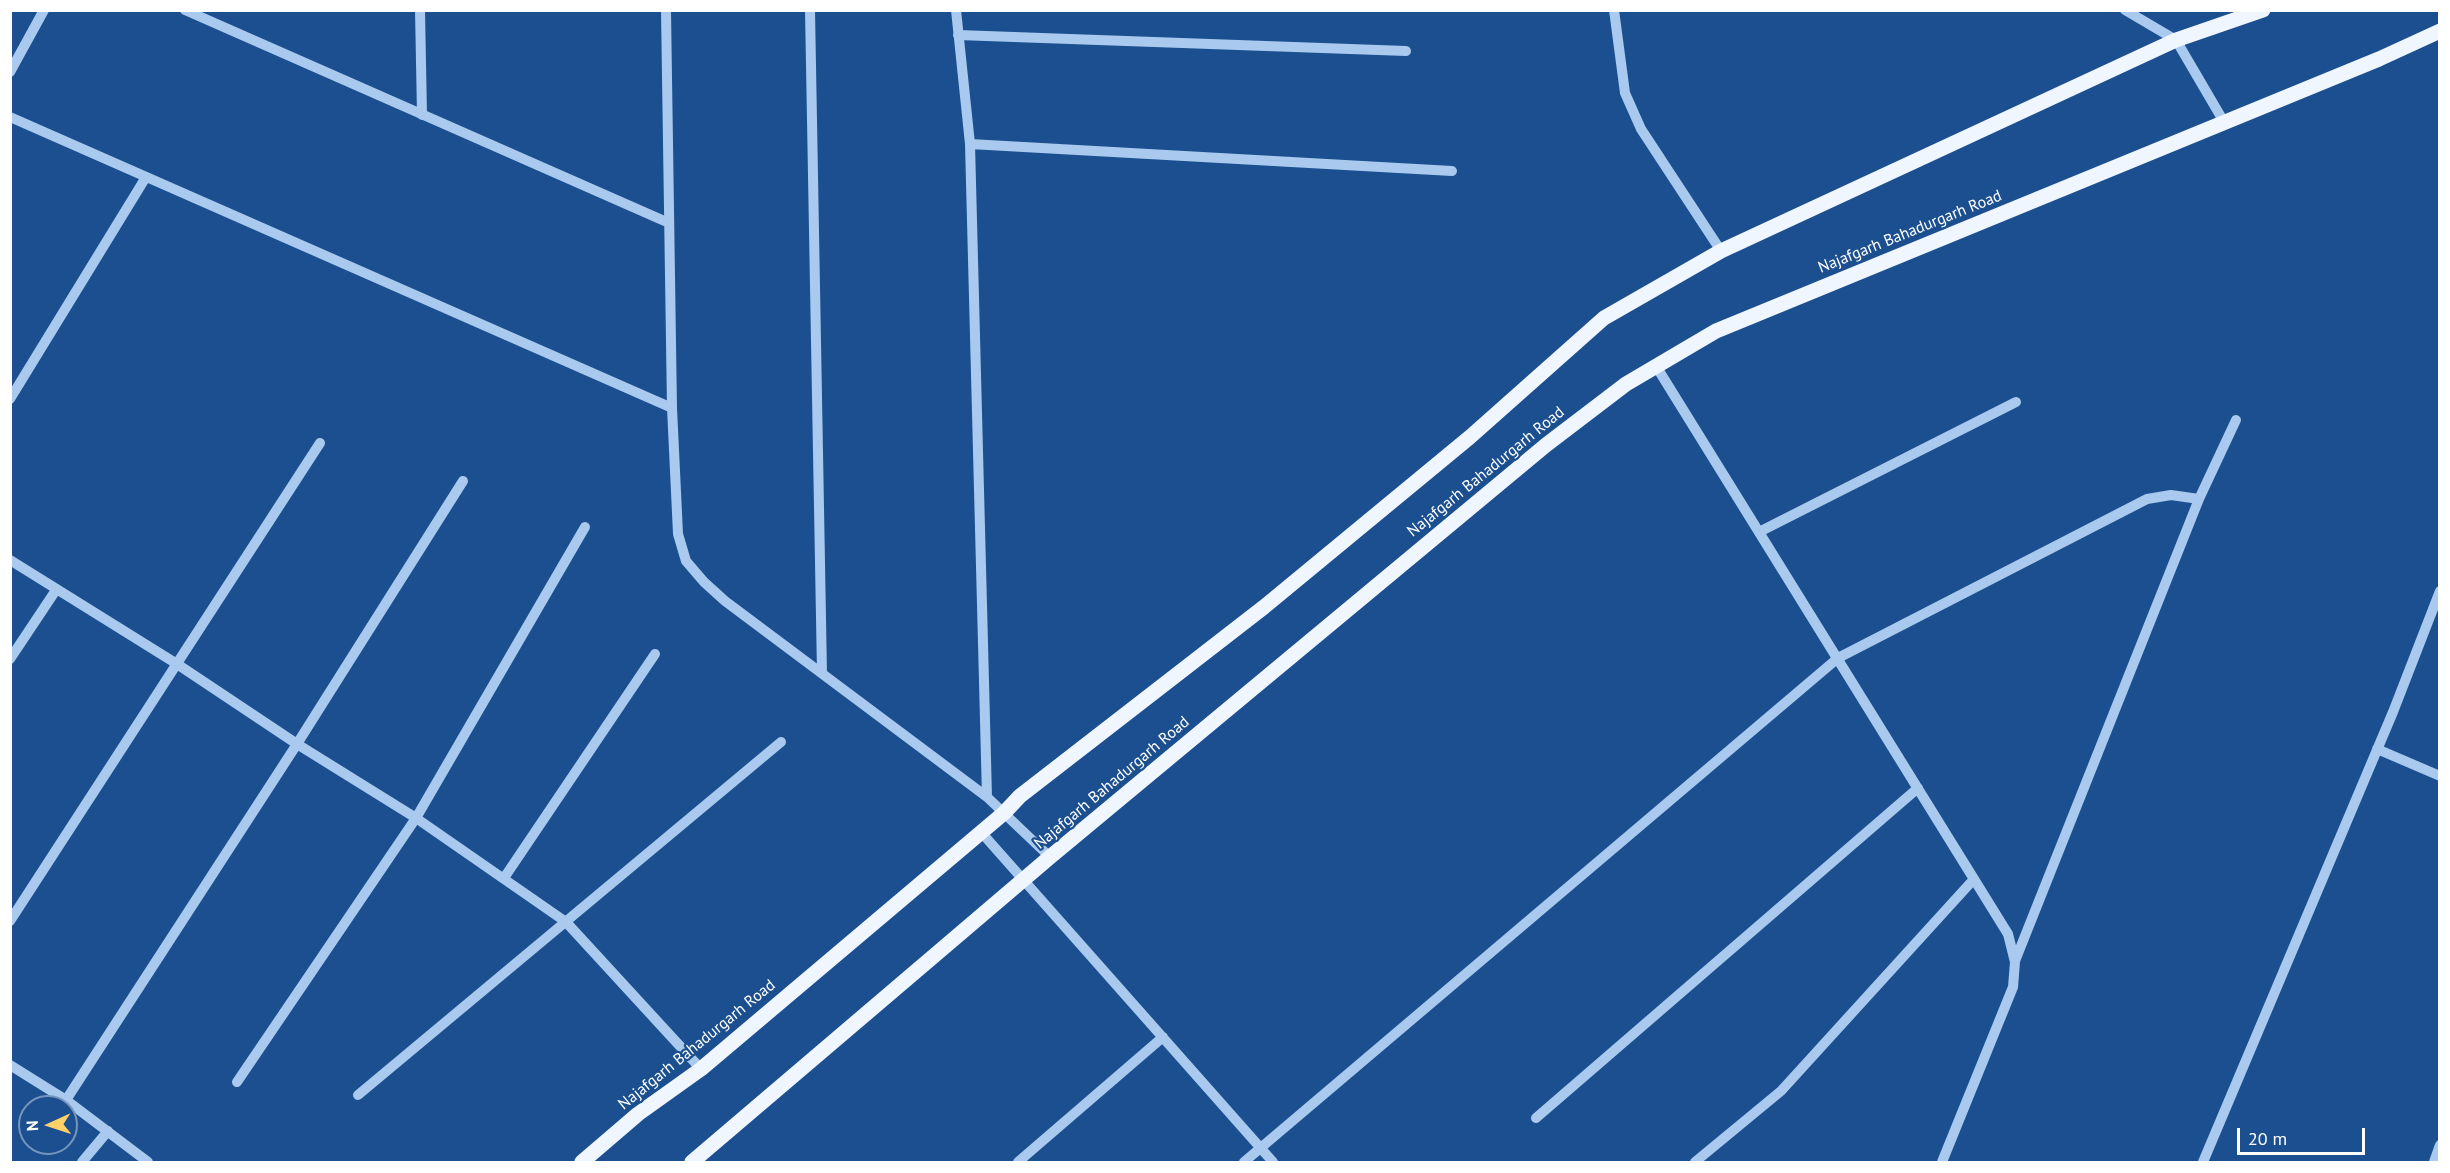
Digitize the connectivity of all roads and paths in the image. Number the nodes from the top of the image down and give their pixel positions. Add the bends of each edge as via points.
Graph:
1 (44, 10) edge
2 (185, 10) edge
3 (420, 10) edge
4 (666, 10) edge
5 (810, 10) edge
6 (956, 10) edge
7 (1614, 10) edge
8 (2126, 10) edge
9 (2263, 10) edge
10 (2439, 31) edge
11 (958, 35) junction
12 (2176, 40) junction
13 (1406, 51) dead end
14 (10, 72) edge
15 (422, 115) junction
16 (10, 117) edge
17 (2224, 122) junction
18 (970, 144) junction
19 (1452, 171) dead end
20 (146, 177) junction
21 (669, 223) junction
22 (1721, 251) junction
23 (1656, 366) junction
24 (10, 399) edge
25 (2016, 402) dead end
26 (672, 408) junction
27 (2236, 420) dead end
28 (320, 443) dead end
29 (463, 481) dead end
30 (2199, 499) junction
31 (585, 527) dead end
32 (1760, 532) junction
33 (10, 560) edge
34 (56, 590) junction
35 (2439, 591) edge
36 (655, 654) dead end
37 (1838, 658) junction
38 (10, 659) edge
39 (177, 664) junction
40 (822, 673) junction
41 (781, 742) dead end
42 (297, 744) junction
43 (2377, 749) junction
44 (2439, 776) edge
45 (1918, 788) junction
46 (987, 797) junction
47 (1004, 813) junction
48 (416, 818) junction
49 (981, 832) junction
50 (1050, 857) junction
51 (504, 878) junction
52 (1974, 879) junction
53 (1023, 880) junction
54 (10, 921) edge
55 (566, 922) junction
56 (2015, 962) junction
57 (1163, 1037) junction
58 (10, 1065) edge
59 (701, 1068) junction
60 (237, 1082) dead end
61 (58, 1095) edge
62 (69, 1095) edge
63 (358, 1095) dead end
64 (78, 1109) edge
65 (1536, 1118) dead end
66 (108, 1131) junction
67 (2439, 1146) edge
68 (1262, 1148) junction
69 (82, 1162) edge
70 (148, 1162) edge
71 (582, 1162) edge
72 (692, 1162) edge
73 (1018, 1162) edge
74 (1244, 1162) edge
75 (1273, 1162) edge
76 (1695, 1162) edge
77 (1942, 1162) edge
78 (2202, 1162) edge
79 (2434, 1162) edge

1 - 14 street
2 - 15 street
3 - 15 street
4 - 21 street
5 - 40 street
6 - 11 street
7 - 22 street via 1625,93 1641,129
8 - 12 street
9 - 12 main road, Najafgarh Bahadurgarh Road
10 - 17 main road, Najafgarh Bahadurgarh Road
11 - 13 street
11 - 18 street
12 - 17 street
12 - 22 main road, Najafgarh Bahadurgarh Road
15 - 21 street
16 - 20 street
17 - 23 main road, Najafgarh Bahadurgarh Road via 1716,331
18 - 19 street
18 - 46 street
20 - 24 street
20 - 26 street
21 - 26 street
22 - 47 main road, Najafgarh Bahadurgarh Road via 1604,318 1452,452 1264,607 1020,795
23 - 32 street
23 - 50 main road, Najafgarh Bahadurgarh Road via 1546,445
25 - 32 street
26 - 40 street via 678,534 686,561 725,601
27 - 30 street
28 - 39 street
29 - 42 street
30 - 37 street via 2171,495 2147,500
30 - 56 street
31 - 48 street
32 - 37 street
33 - 34 street
34 - 38 street
34 - 39 street
35 - 43 street
36 - 51 street
37 - 45 street
37 - 68 street
39 - 42 street
39 - 54 street
40 - 46 street
41 - 55 street
42 - 48 street
42 - 62 street
43 - 44 street
43 - 78 street
45 - 52 street
45 - 65 street
46 - 47 street
47 - 49 main road, Najafgarh Bahadurgarh Road
47 - 50 street
48 - 51 street
48 - 60 street
49 - 53 street
49 - 59 main road, Najafgarh Bahadurgarh Road
50 - 53 main road, Najafgarh Bahadurgarh Road
51 - 55 street
52 - 56 street via 2008,934
52 - 76 street via 1781,1091
53 - 57 street
53 - 72 main road, Najafgarh Bahadurgarh Road
55 - 59 street
55 - 63 street
56 - 77 street via 2013,987
57 - 68 street
57 - 73 street
58 - 61 street
59 - 71 main road, Najafgarh Bahadurgarh Road
64 - 66 street
66 - 69 street
66 - 70 street
67 - 79 street
68 - 74 street
68 - 75 street

